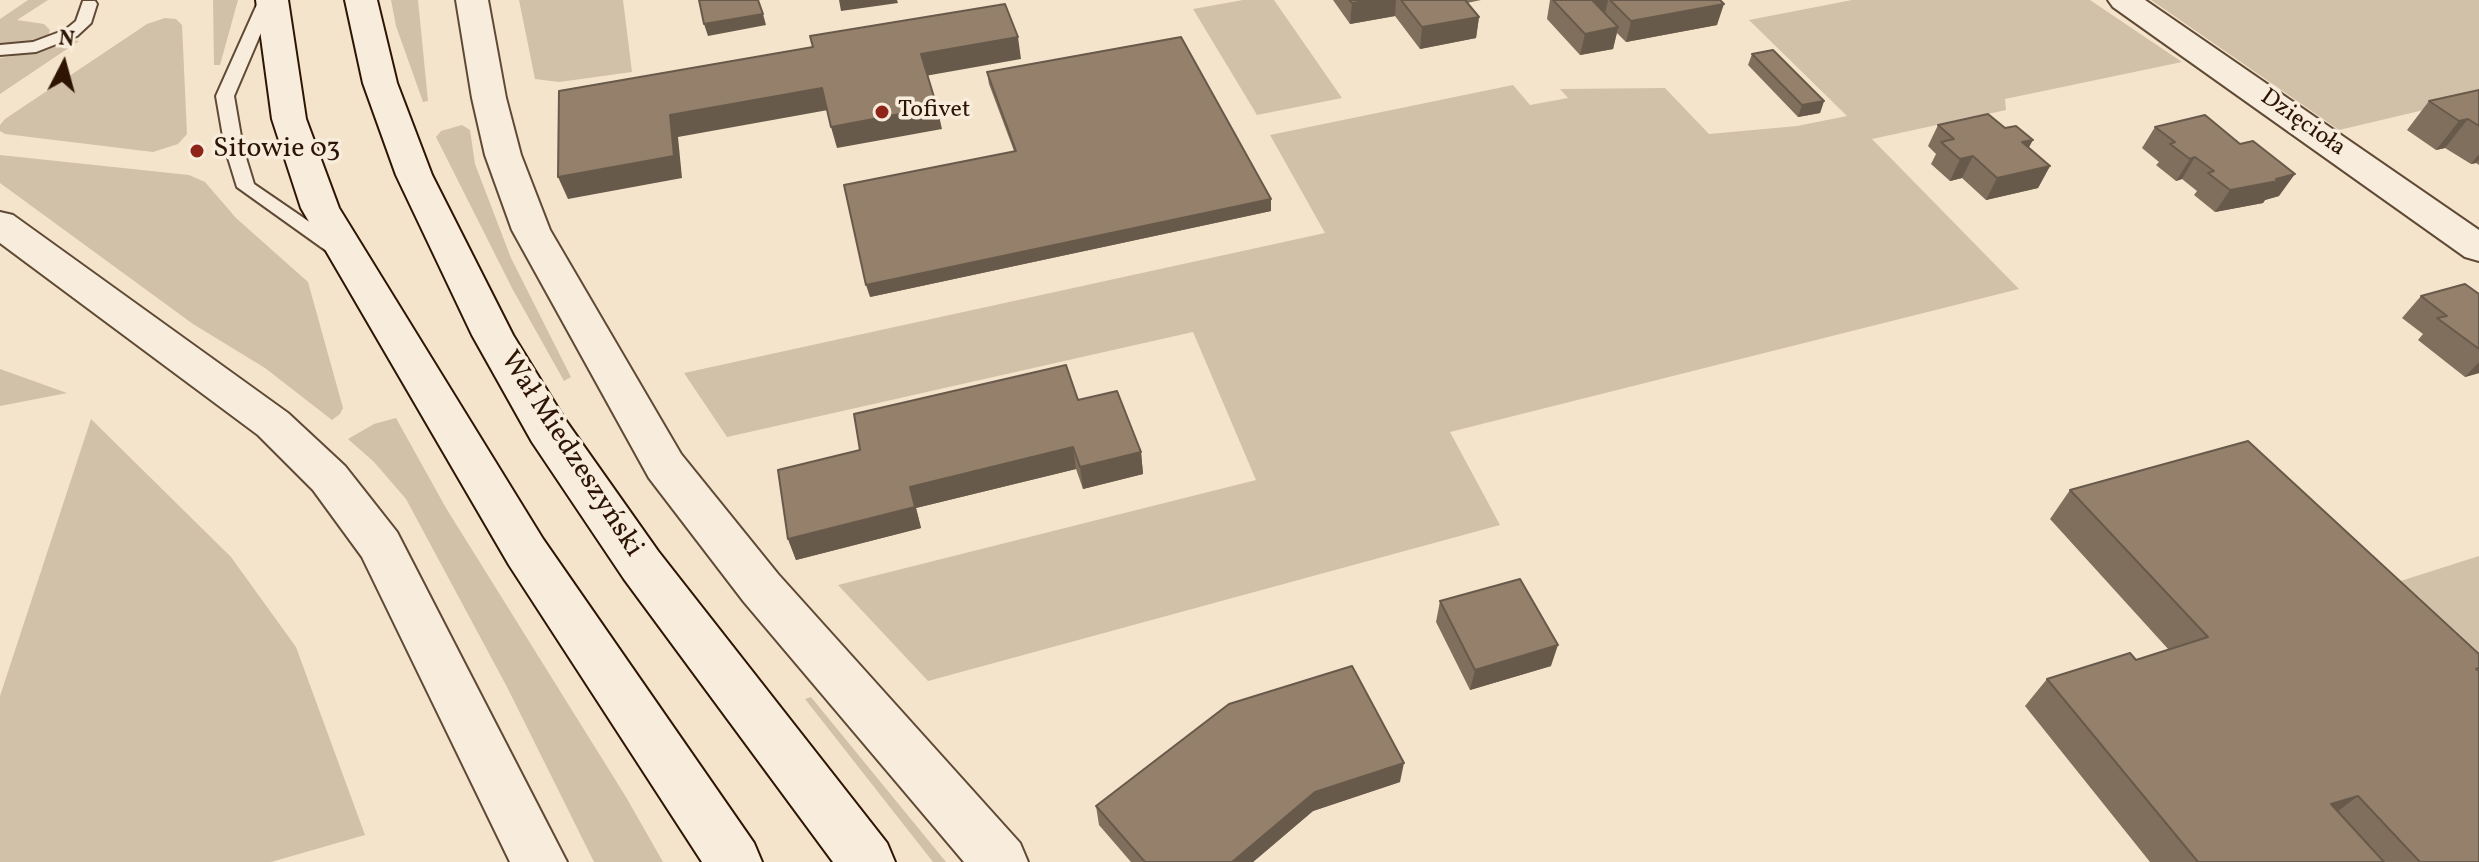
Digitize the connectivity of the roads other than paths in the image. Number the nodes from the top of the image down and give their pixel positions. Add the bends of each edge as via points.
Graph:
1 (269, 0) edge
2 (361, 0) edge
3 (472, 0) edge
4 (2124, 0) edge
5 (89, 4) dead end
6 (0, 50) edge
7 (0, 224) edge
8 (2479, 248) edge
9 (351, 259) junction
10 (539, 862) edge
11 (734, 862) edge
12 (867, 862) edge
13 (1000, 862) edge

1 - 9 street via 298,152 320,208
1 - 9 lane via 225,96 246,187
2 - 12 street, Wał Miedzeszyński via 380,83 414,175 493,335 548,430 641,565
3 - 13 street via 503,155 531,230 665,466 761,588
4 - 8 street, Dzięcioła
5 - 6 lane via 83,23 71,33 36,47
7 - 10 street via 273,424 329,478 380,545
9 - 11 street via 526,552

